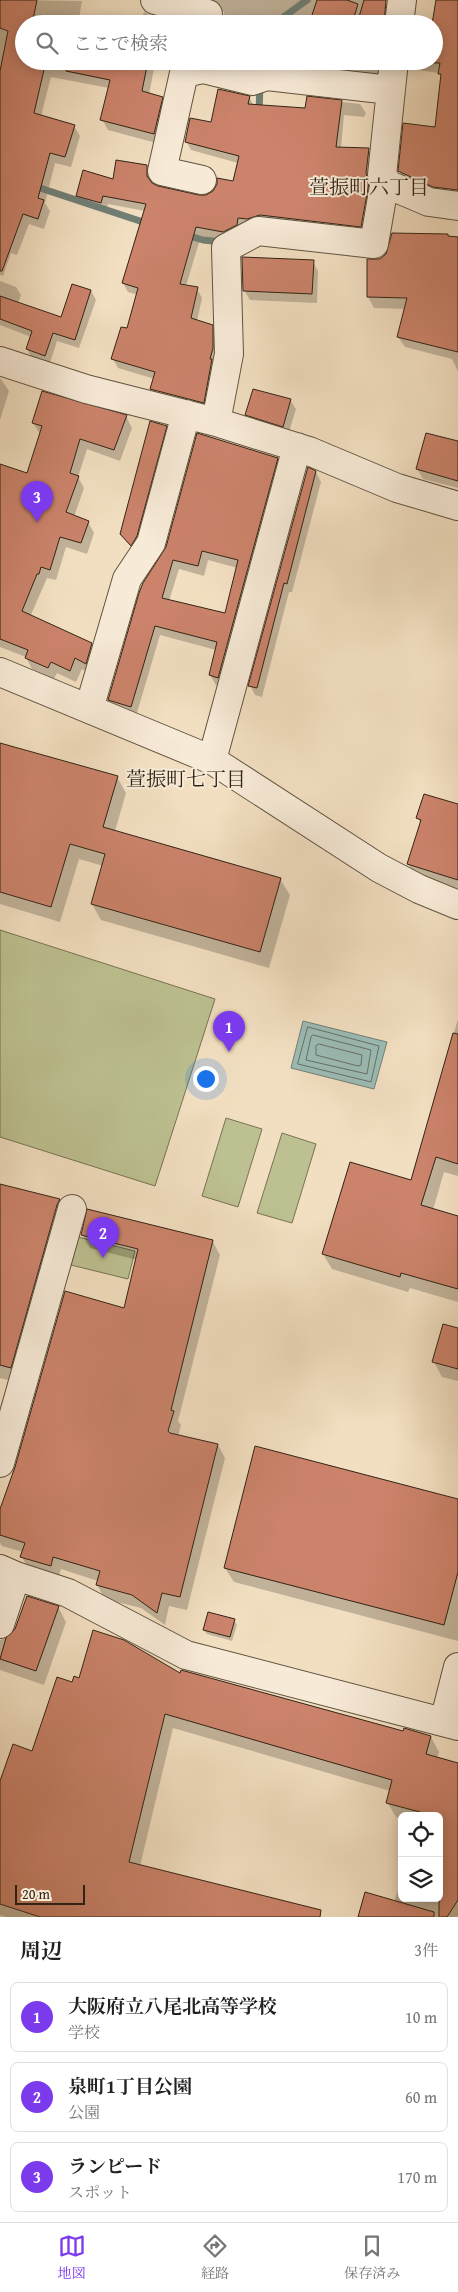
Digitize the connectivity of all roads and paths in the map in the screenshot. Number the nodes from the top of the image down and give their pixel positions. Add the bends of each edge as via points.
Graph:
1 (155, 0) edge
2 (402, 0) edge
3 (208, 15) edge
4 (400, 15) edge
5 (189, 70) edge
6 (207, 70) edge
7 (393, 70) edge
8 (390, 90) junction
9 (202, 180) dead end
10 (385, 180) junction
11 (458, 206) edge
12 (0, 361) edge
13 (186, 414) junction
14 (216, 422) junction
15 (297, 447) junction
16 (458, 506) edge
17 (0, 672) edge
18 (90, 709) junction
19 (212, 760) junction
20 (458, 905) edge
21 (72, 1209) dead end
22 (0, 1462) edge
23 (8, 1572) edge
24 (0, 1624) edge
25 (458, 1667) edge
26 (451, 1724) edge

1 - 3 street
2 - 4 street
5 - 9 street via 184,73 162,171
6 - 8 street via 252,81 268,76
7 - 8 street
8 - 10 street via 382,175
10 - 11 street via 389,185 429,202
10 - 14 street via 374,244 258,231 226,248 229,354
12 - 13 street via 86,389
13 - 14 street
13 - 18 street via 151,542 127,580
14 - 15 street
15 - 16 street via 397,488
15 - 19 street
17 - 18 street
18 - 19 street
19 - 20 street via 379,868
21 - 22 street
23 - 24 street
23 - 26 street via 68,1593 186,1655
25 - 26 street

